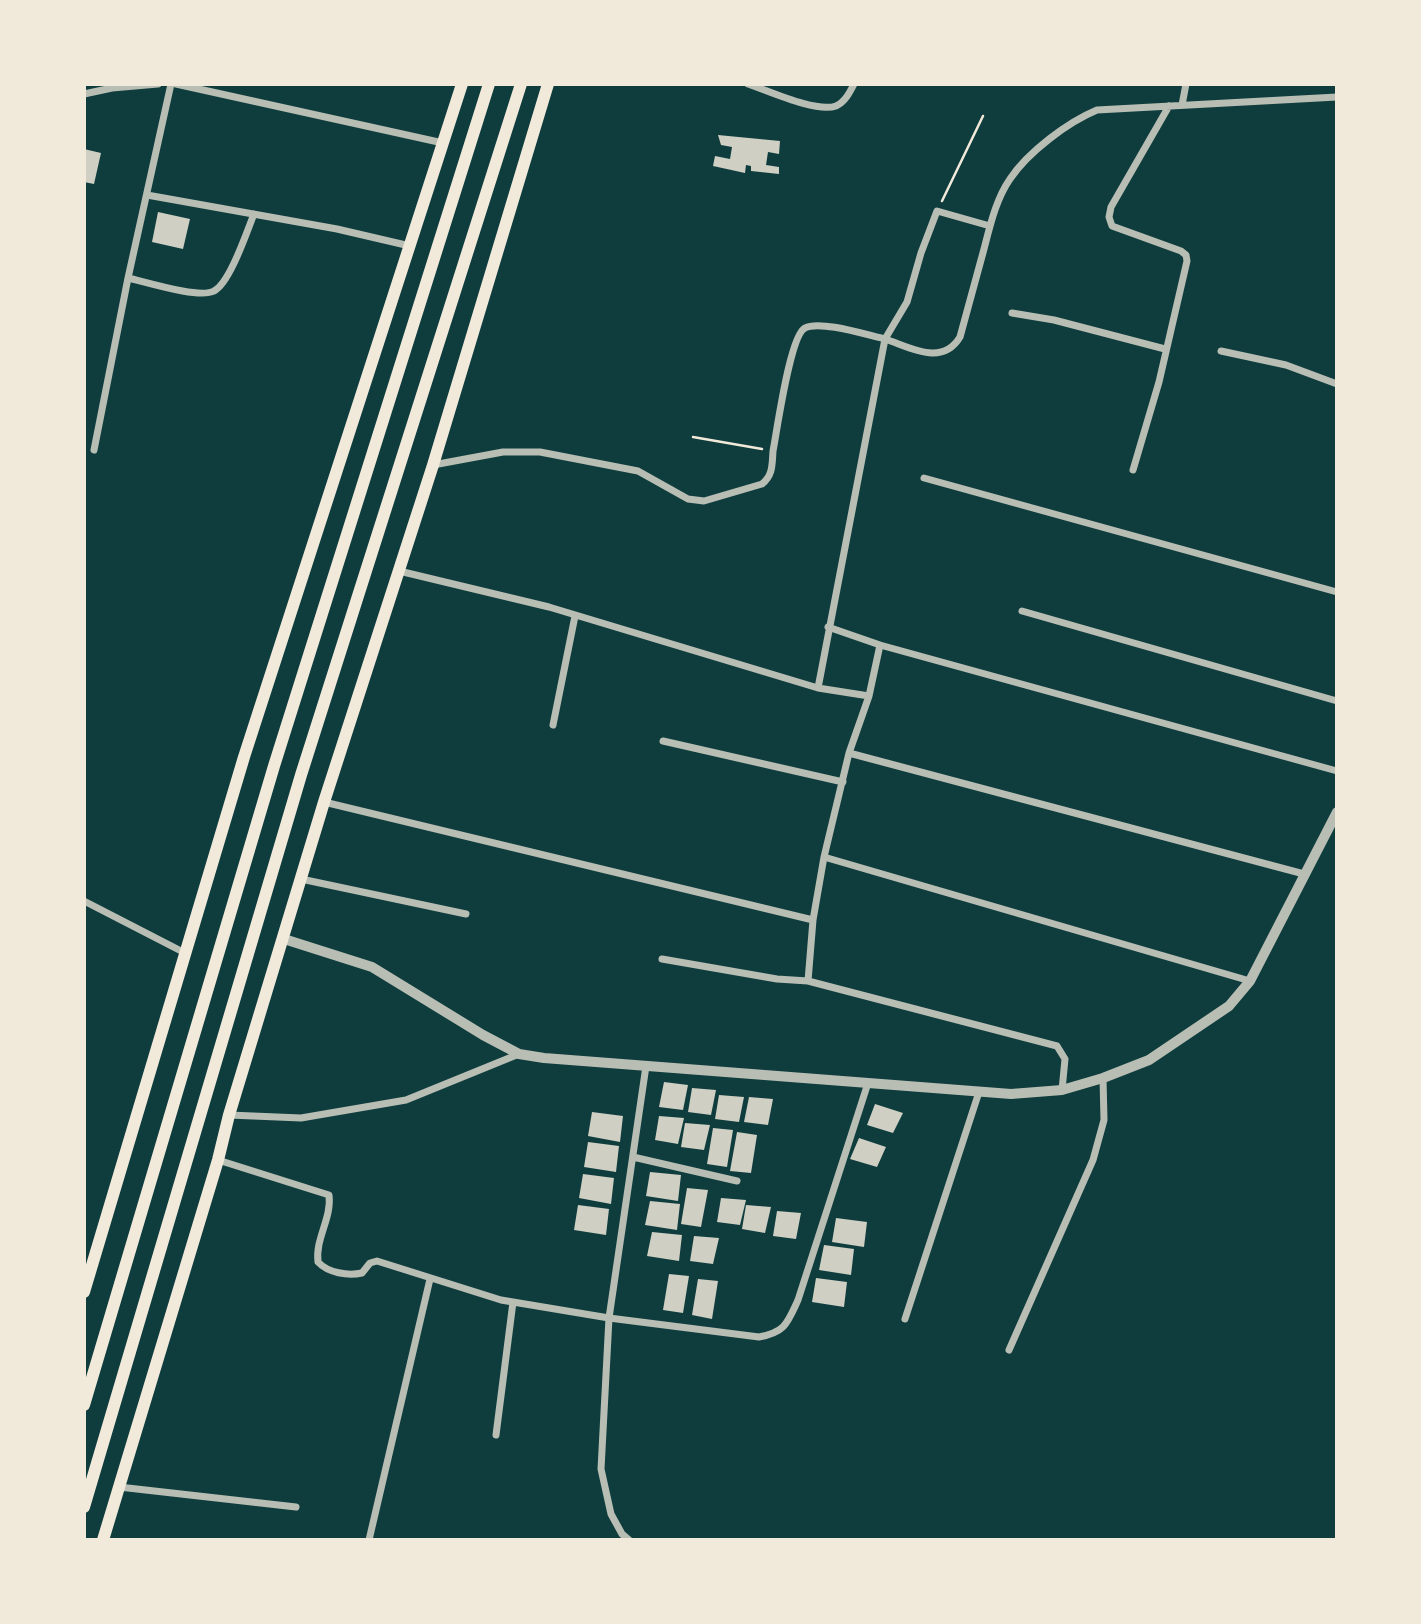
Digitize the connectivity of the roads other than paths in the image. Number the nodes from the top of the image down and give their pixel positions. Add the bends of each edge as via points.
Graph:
1 (158, 84) edge
2 (174, 84) edge
3 (462, 84) edge
4 (489, 84) edge
5 (521, 84) edge
6 (548, 84) edge
7 (748, 84) edge
8 (854, 84) edge
9 (1186, 84) edge
10 (84, 94) edge
11 (1337, 97) edge
12 (1182, 105) junction
13 (1169, 106) junction
14 (443, 143) junction
15 (147, 195) junction
16 (254, 214) junction
17 (990, 226) junction
18 (410, 246) junction
19 (128, 278) junction
20 (1012, 313) dead end
21 (884, 339) junction
22 (1165, 349) junction
23 (1222, 351) dead end
24 (1337, 384) edge
25 (94, 450) dead end
26 (433, 465) junction
27 (1133, 470) dead end
28 (924, 478) dead end
29 (399, 571) junction
30 (1337, 592) edge
31 (1022, 611) dead end
32 (575, 616) junction
33 (828, 627) junction
34 (880, 645) junction
35 (818, 688) junction
36 (869, 696) junction
37 (1337, 701) edge
38 (553, 725) dead end
39 (663, 741) dead end
40 (849, 753) junction
41 (1337, 771) edge
42 (844, 782) junction
43 (324, 802) junction
44 (1337, 812) edge
45 (824, 857) junction
46 (1304, 874) junction
47 (301, 879) junction
48 (84, 901) edge
49 (466, 915) dead end
50 (813, 920) junction
51 (284, 939) junction
52 (185, 953) junction
53 (662, 959) dead end
54 (808, 981) junction
55 (1250, 981) junction
56 (519, 1054) junction
57 (646, 1066) junction
58 (1103, 1079) junction
59 (868, 1083) junction
60 (1062, 1090) junction
61 (979, 1092) junction
62 (229, 1115) junction
63 (633, 1157) junction
64 (218, 1160) junction
65 (737, 1181) dead end
66 (430, 1279) junction
67 (84, 1292) edge
68 (513, 1302) junction
69 (609, 1318) junction
70 (905, 1319) dead end
71 (1009, 1350) dead end
72 (84, 1405) edge
73 (496, 1435) dead end
74 (119, 1487) junction
75 (84, 1507) edge
76 (296, 1507) dead end
77 (103, 1540) edge
78 (369, 1540) edge
79 (629, 1540) edge

1 - 10 street
2 - 14 street
2 - 15 street
3 - 14 highway
4 - 72 highway via 274,766
5 - 75 highway via 301,775
6 - 26 highway
7 - 8 street via 820,107 842,102
9 - 12 street
11 - 12 street
12 - 13 street
13 - 17 street via 1097,110 1080,117 1010,178
13 - 22 street via 1109,217 1112,226 1122,231 1186,255
14 - 18 highway
15 - 16 street
15 - 19 street
16 - 18 street
16 - 19 street via 225,281 216,291 200,293
17 - 21 street via 937,211 907,302
17 - 21 street via 954,347 932,354
18 - 52 highway
19 - 25 street
20 - 22 street
21 - 26 street via 818,326 799,332 769,478 704,501 677,495 638,471 540,452 503,452
21 - 33 street
22 - 27 street
23 - 24 street via 1286,365
26 - 29 highway
28 - 30 street
29 - 32 street
29 - 43 highway
31 - 37 street
32 - 35 street
32 - 38 street
33 - 34 street
33 - 35 street
34 - 36 street
34 - 41 street
35 - 36 street
36 - 40 street
39 - 42 street
40 - 42 street
40 - 46 street
42 - 45 street
43 - 47 highway
43 - 50 street
44 - 46 street
45 - 50 street
45 - 55 street
46 - 55 street
47 - 49 street
47 - 51 highway
48 - 52 street
50 - 54 street
51 - 56 street via 372,967
51 - 62 highway
52 - 67 highway
53 - 54 street
54 - 60 street via 1057,1046 1065,1059
55 - 58 street via 1229,1006 1149,1060
56 - 57 street
56 - 62 street via 406,1100 301,1118
57 - 59 street
57 - 63 street
58 - 60 street
58 - 71 street via 1104,1120 1093,1160
59 - 61 street
59 - 69 street via 799,1300 786,1325 759,1338
60 - 61 street
61 - 70 street
62 - 64 highway
63 - 65 street
63 - 69 street
64 - 66 street via 329,1195 331,1207 317,1252 318,1262 328,1270 354,1275 377,1261
64 - 74 highway
66 - 68 street
66 - 78 street
68 - 69 street
68 - 73 street
69 - 79 street via 601,1469 611,1514
74 - 76 street
74 - 77 highway

